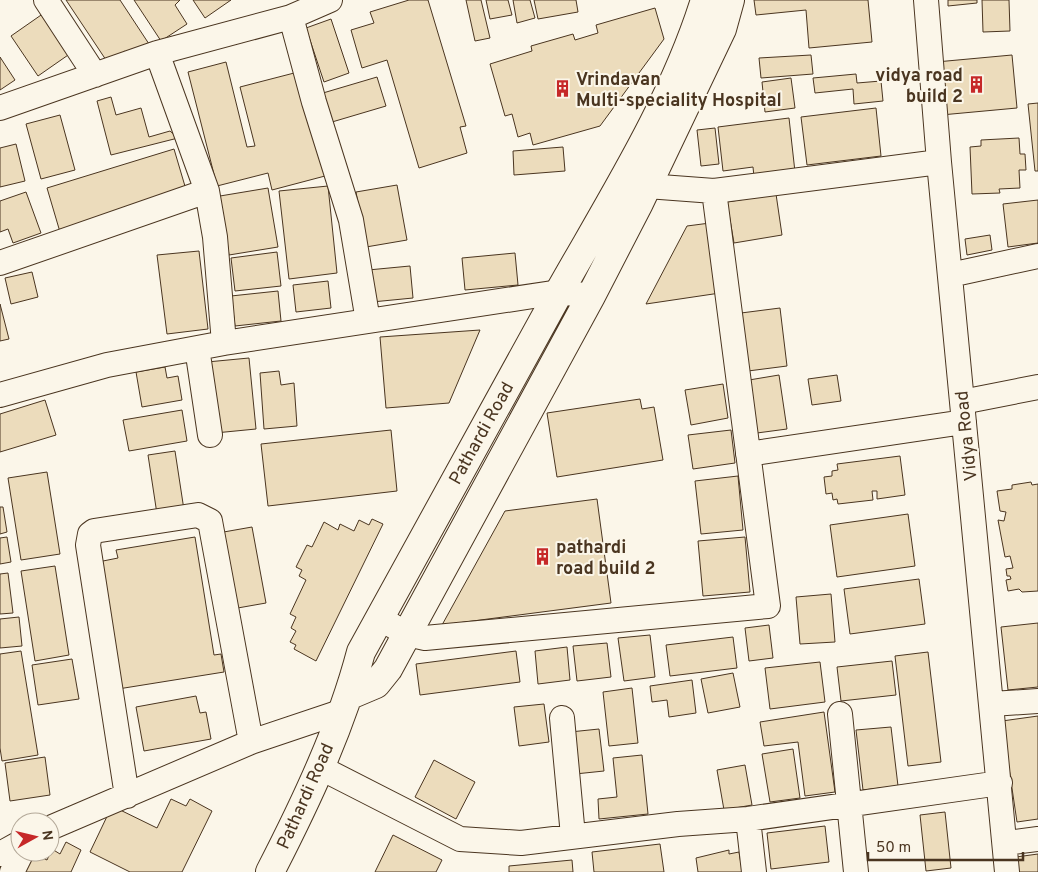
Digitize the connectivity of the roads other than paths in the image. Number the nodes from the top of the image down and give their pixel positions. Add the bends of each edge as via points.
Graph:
1 (46, 0) edge
2 (330, 0) edge
3 (705, 0) edge
4 (730, 0) edge
5 (926, 0) edge
6 (291, 17) junction
7 (157, 53) junction
8 (95, 75) junction
9 (0, 108) edge
10 (939, 162) junction
11 (635, 183) junction
12 (207, 191) junction
13 (714, 191) junction
14 (1038, 256) edge
15 (0, 263) edge
16 (950, 275) junction
17 (559, 292) junction
18 (591, 296) junction
19 (368, 322) junction
20 (224, 343) junction
21 (197, 348) junction
22 (1038, 387) edge
23 (0, 395) edge
24 (963, 412) junction
25 (210, 435) dead end
26 (748, 454) junction
27 (379, 618) junction
28 (407, 634) junction
29 (1038, 701) edge
30 (346, 703) junction
31 (992, 704) junction
32 (840, 714) dead end
33 (562, 718) dead end
34 (251, 742) junction
35 (319, 767) junction
36 (1000, 783) junction
37 (127, 796) junction
38 (849, 805) junction
39 (748, 820) junction
40 (60, 824) edge
41 (573, 836) junction
42 (1038, 840) edge
43 (1006, 842) junction
44 (270, 872) edge
45 (754, 872) edge
46 (856, 872) edge
47 (1007, 872) edge

1 - 8 street
2 - 6 street
3 - 11 main road, Pathardi Road via 693,39
4 - 11 main road via 722,29
5 - 10 street, Vidya Road
6 - 7 street
6 - 19 street via 351,220
7 - 8 street
7 - 12 street
8 - 9 street
10 - 13 street
10 - 16 street, Vidya Road
11 - 13 street
11 - 17 main road, Pathardi Road
11 - 18 main road
12 - 15 street
12 - 20 street via 215,237
13 - 26 street
14 - 16 street
16 - 24 street, Vidya Road
17 - 18 street
17 - 19 street
17 - 27 main road, Pathardi Road
18 - 28 main road
19 - 20 street
20 - 21 street
21 - 23 street via 107,365
21 - 25 street
22 - 24 street
24 - 26 street
24 - 31 street, Vidya Road
26 - 28 street via 768,606 425,638
27 - 28 street
27 - 30 main road, Pathardi Road via 361,652
28 - 30 main road via 376,684
29 - 31 street
30 - 34 street
30 - 35 main road, Pathardi Road
31 - 36 street, Vidya Road
32 - 38 street
33 - 41 street
34 - 37 street
34 - 37 street via 210,521 198,515 94,531 88,545
35 - 41 street via 460,839 521,843
35 - 44 main road, Pathardi Road
36 - 38 street
36 - 43 street, Vidya Road
37 - 40 street
38 - 39 street
38 - 46 street
39 - 41 street
39 - 45 street
42 - 43 street
43 - 47 street, Vidya Road

